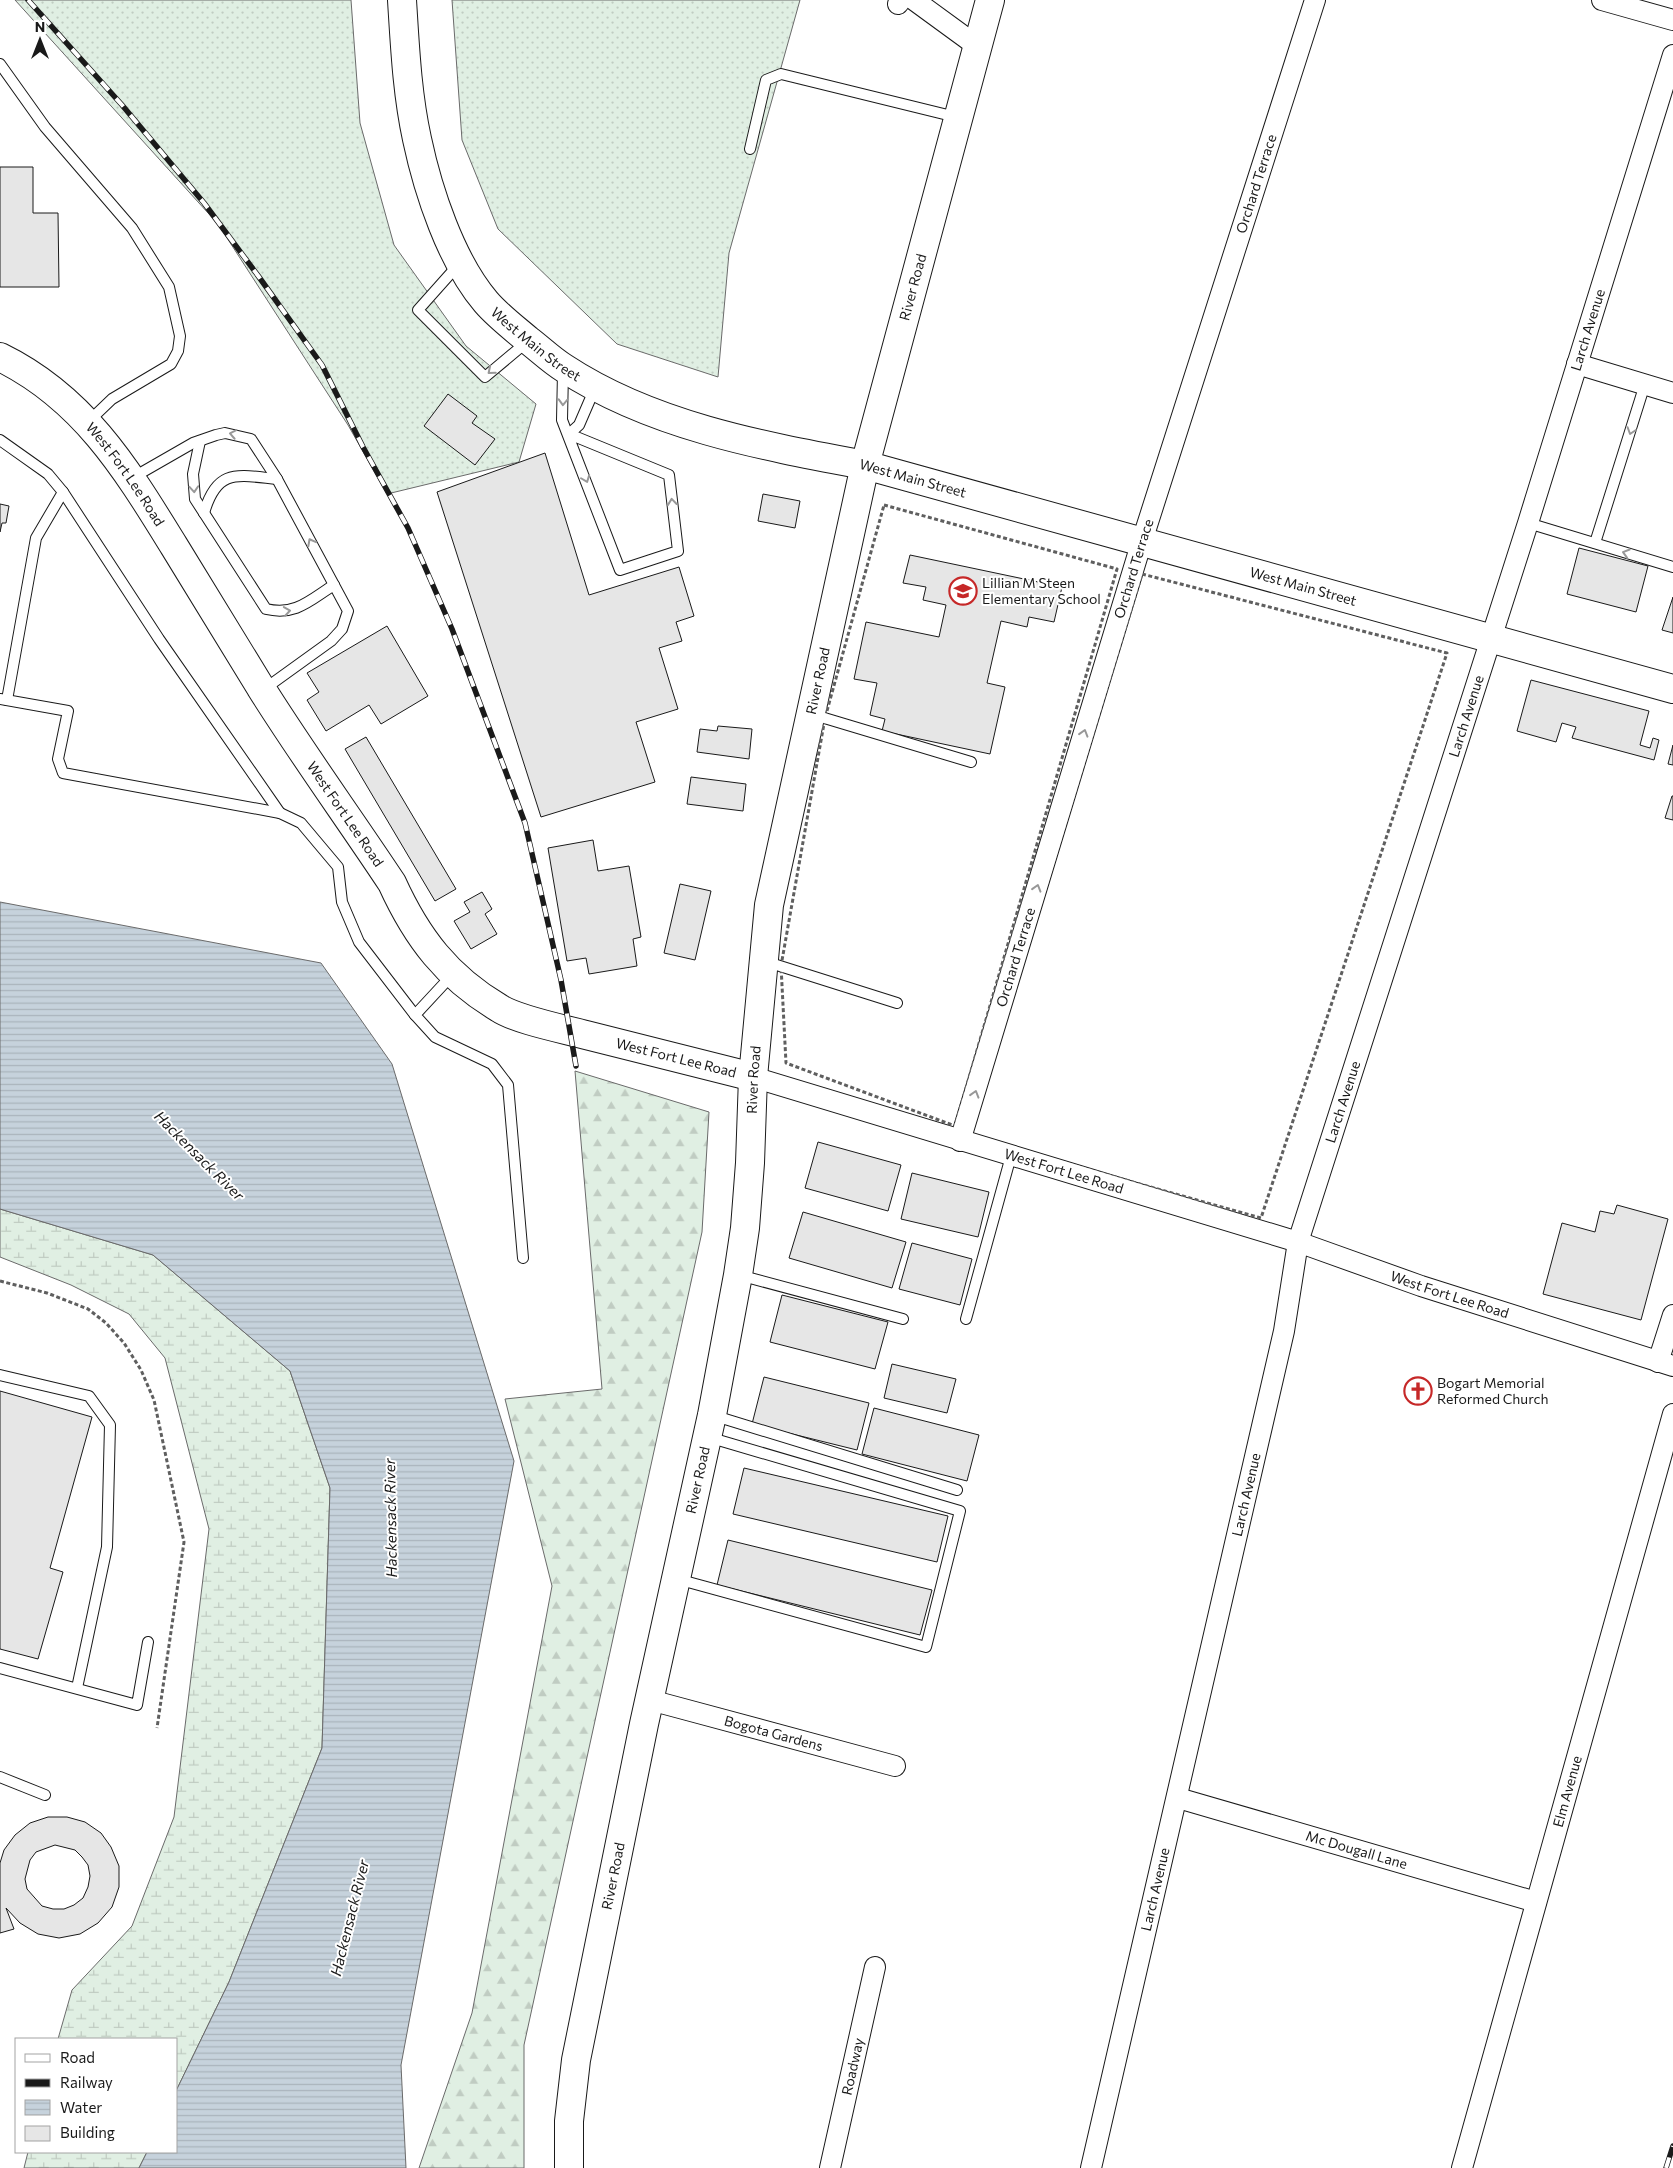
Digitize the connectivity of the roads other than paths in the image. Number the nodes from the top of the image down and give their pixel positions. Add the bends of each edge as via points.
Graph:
1 (402, 0) edge
2 (990, 0) edge
3 (1316, 0) edge
4 (1602, 0) edge
5 (904, 1) edge
6 (1673, 20) edge
7 (977, 46) junction
8 (1673, 55) edge
9 (0, 64) edge
10 (957, 118) junction
11 (750, 148) dead end
12 (461, 262) junction
13 (528, 340) junction
14 (0, 357) edge
15 (1577, 364) junction
16 (564, 368) junction
17 (1645, 384) junction
18 (596, 386) junction
19 (1673, 393) edge
20 (88, 422) junction
21 (569, 434) junction
22 (0, 440) edge
23 (200, 441) junction
24 (865, 465) junction
25 (132, 478) junction
26 (277, 479) junction
27 (63, 492) junction
28 (204, 513) junction
29 (1528, 522) junction
30 (1142, 541) junction
31 (1595, 543) junction
32 (1673, 567) edge
33 (334, 585) junction
34 (1490, 638) junction
35 (262, 690) junction
36 (1673, 690) edge
37 (3, 700) edge
38 (817, 716) junction
39 (971, 762) dead end
40 (280, 813) junction
41 (772, 964) junction
42 (452, 974) junction
43 (897, 1003) dead end
44 (415, 1015) junction
45 (752, 1077) junction
46 (960, 1141) junction
47 (1011, 1156) junction
48 (1298, 1242) junction
49 (523, 1258) dead end
50 (738, 1275) junction
51 (1673, 1315) edge
52 (966, 1319) dead end
53 (903, 1320) dead end
54 (1666, 1364) edge
55 (0, 1375) edge
56 (1673, 1414) edge
57 (709, 1426) junction
58 (957, 1490) dead end
59 (676, 1578) junction
60 (148, 1642) dead end
61 (0, 1668) edge
62 (77, 1688) junction
63 (650, 1700) junction
64 (896, 1766) dead end
65 (0, 1777) edge
66 (45, 1795) dead end
67 (1178, 1798) junction
68 (1536, 1902) junction
69 (876, 1967) dead end
70 (569, 2168) edge
71 (830, 2168) edge
72 (1091, 2168) edge
73 (1462, 2168) edge

1 - 12 main road, West Main Street via 408,88 417,140 431,191
2 - 7 main road, River Road
3 - 30 street, Orchard Terrace
4 - 6 street
5 - 7 street
7 - 10 main road, River Road
8 - 15 street, Larch Avenue
9 - 20 lane via 46,127 132,228 170,287 180,336 178,351 171,364 112,399
10 - 11 lane via 781,74 766,80
10 - 24 main road, River Road
12 - 13 main road, West Main Street via 486,302
13 -> 12 lane via 484,377 418,310
13 - 16 main road, West Main Street
14 - 20 main road, West Fort Lee Road via 26,370
15 - 17 street
15 - 29 street, Larch Avenue
16 - 18 main road, West Main Street
16 -> 21 lane via 562,420
17 - 19 street
17 -> 31 lane
18 - 21 lane via 579,425
18 - 24 main road, West Main Street via 683,422 751,441
20 - 25 main road, West Fort Lee Road
21 -> 21 lane via 620,570 678,551 669,475
22 - 27 lane via 48,474
23 - 25 lane
26 -> 23 lane via 251,439 226,432
23 -> 28 lane via 193,474 195,500
24 - 30 main road, West Main Street
24 - 38 main road, River Road
25 - 35 main road, West Fort Lee Road
26 - 28 lane via 238,476 226,479 215,486
33 -> 26 lane
27 - 37 lane via 36,538
27 - 40 lane via 158,639
28 -> 33 lane via 266,609 292,611
29 - 31 lane
29 - 34 street, Larch Avenue
30 - 34 main road, West Main Street
46 -> 30 street, Orchard Terrace
32 -> 31 lane
33 - 35 lane via 348,611 342,629 331,641
34 - 36 main road, West Main Street
34 - 48 street, Larch Avenue
35 - 42 main road, West Fort Lee Road via 392,883 422,939
37 - 40 lane via 68,711 58,759 63,773
38 - 39 lane
38 - 41 main road, River Road via 769,905
40 - 44 lane via 302,824 338,867 342,902 359,942
41 - 43 lane
41 - 45 main road, River Road
42 - 44 lane
42 - 45 main road, West Fort Lee Road via 501,1010 572,1032
44 - 49 lane via 435,1037 492,1064 508,1085
45 - 46 street, West Fort Lee Road
45 - 50 main road, River Road via 750,1162
46 - 47 street, West Fort Lee Road
47 - 48 street, West Fort Lee Road
47 - 52 lane
48 - 54 street, West Fort Lee Road via 1421,1286
48 - 67 street, Larch Avenue via 1284,1331
50 - 53 lane
50 - 57 main road, River Road
51 - 54 street
55 - 62 lane via 89,1396 110,1425 108,1547
56 - 68 street, Elm Avenue
57 - 58 lane
57 - 59 main road, River Road
57 - 59 lane via 960,1511 926,1647
59 - 63 main road, River Road
60 - 62 lane via 137,1705
61 - 62 lane
63 - 64 street, Bogota Gardens
63 - 70 main road, River Road via 576,2060
65 - 66 lane
67 - 68 street, Mc Dougall Lane
67 - 72 street, Larch Avenue
68 - 73 street, Elm Avenue
69 - 71 street, Roadway

